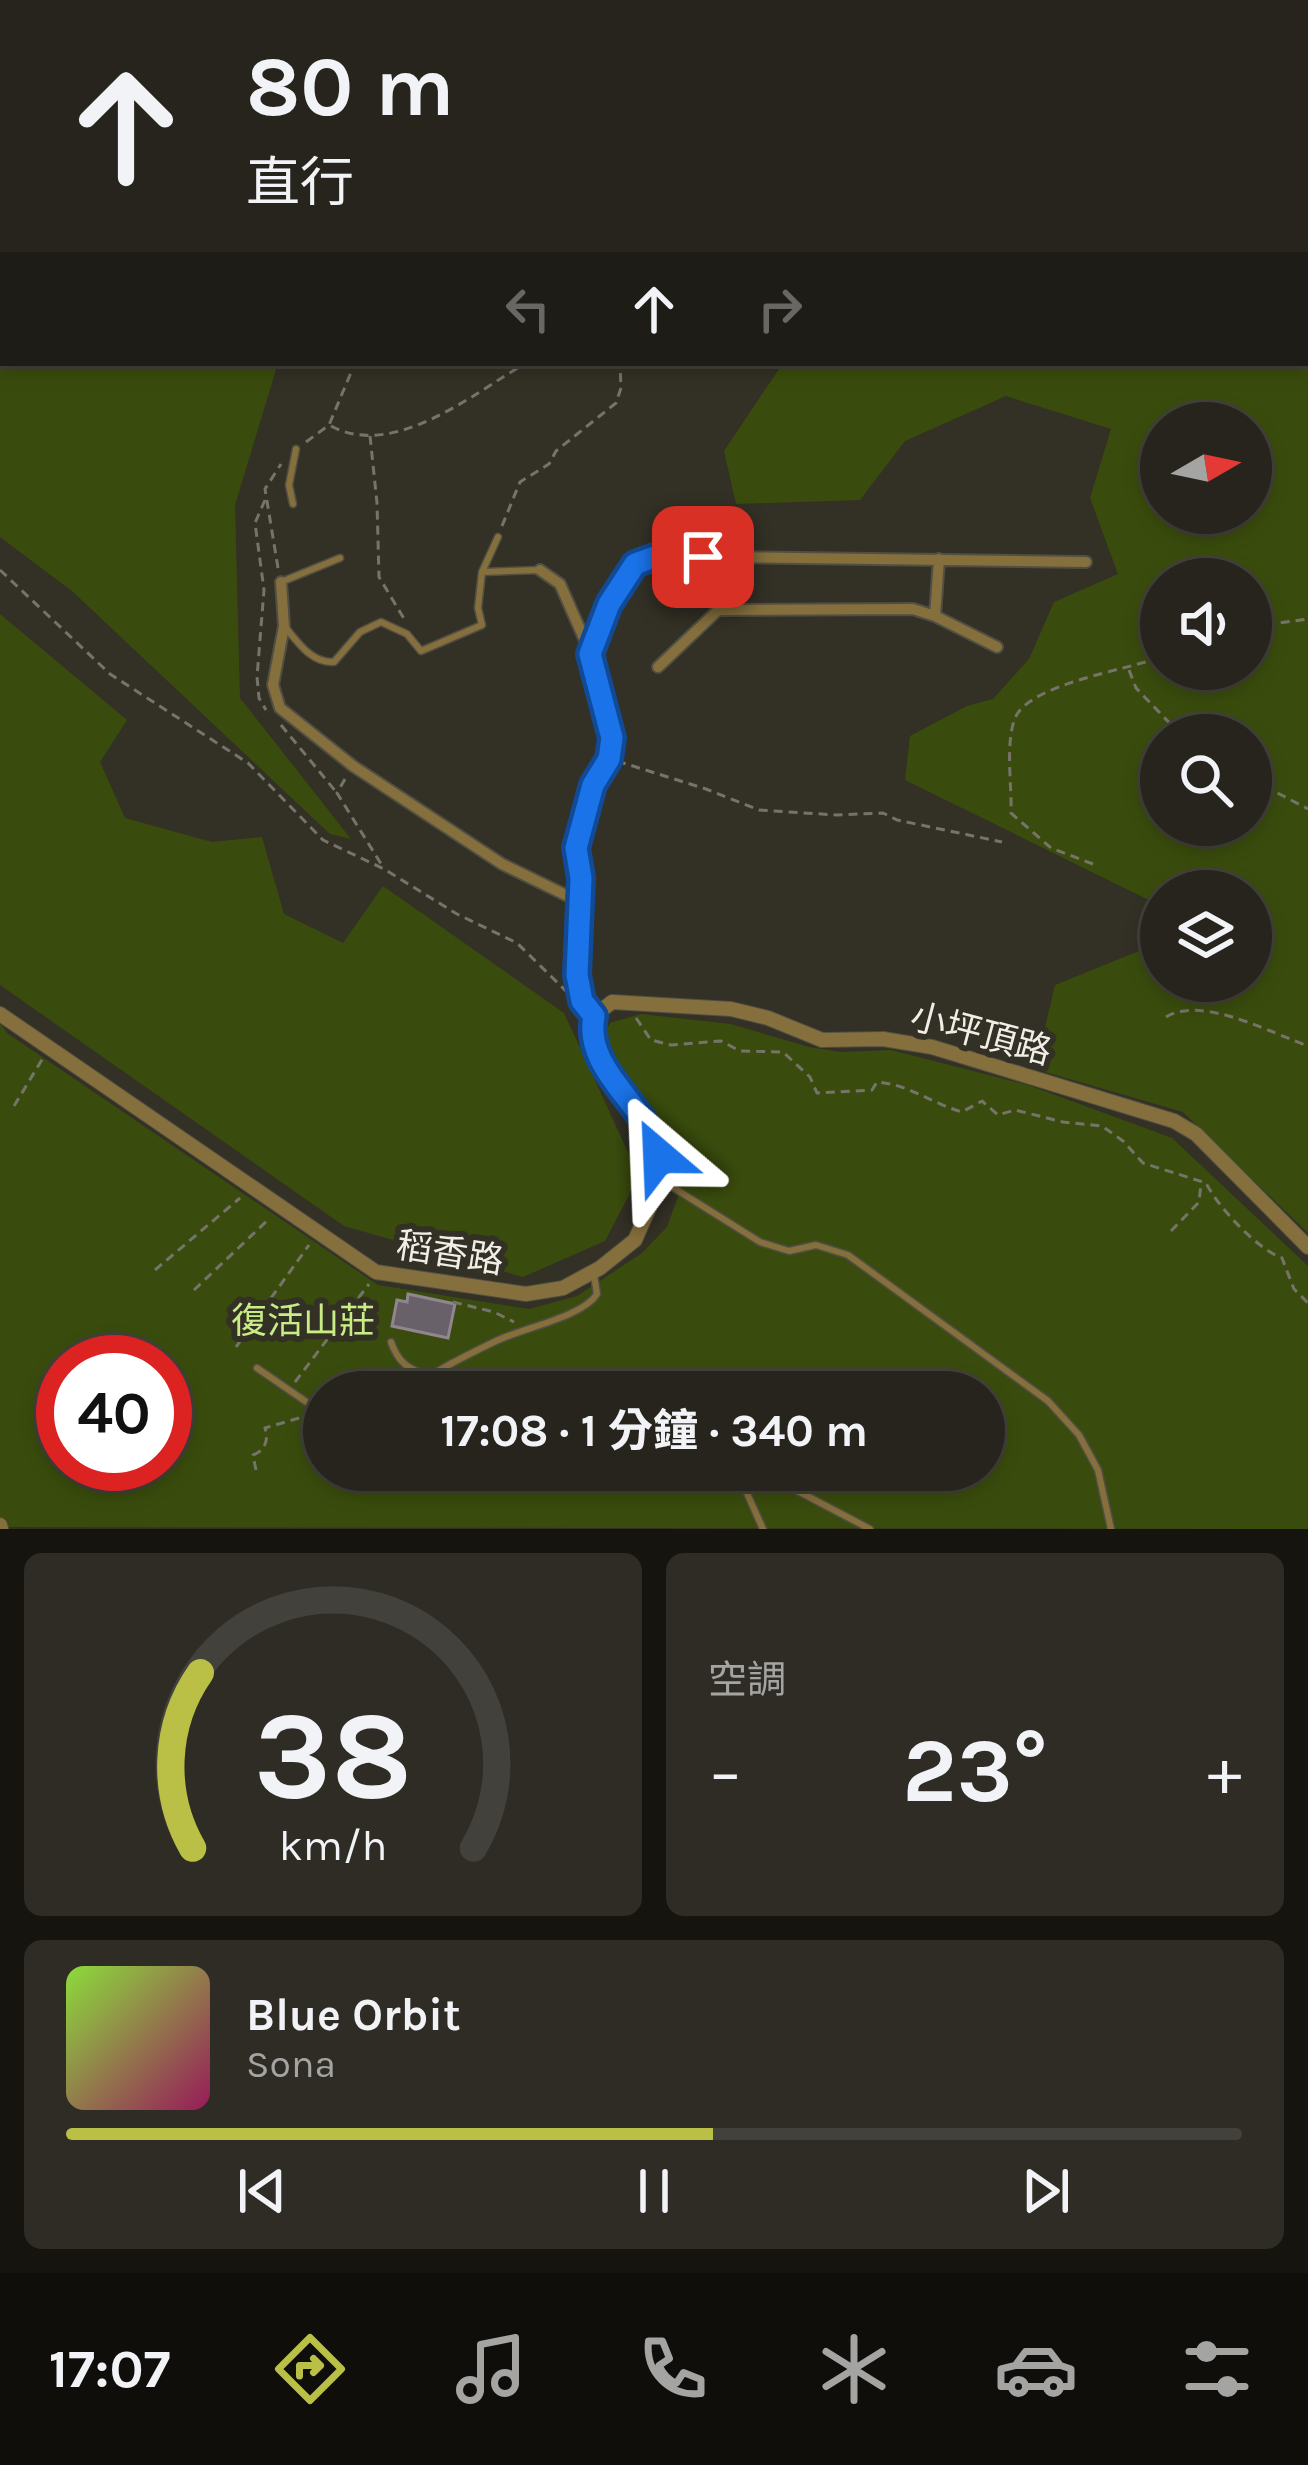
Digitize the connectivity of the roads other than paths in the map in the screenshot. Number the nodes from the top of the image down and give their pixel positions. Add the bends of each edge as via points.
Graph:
1 (296, 448) dead end
2 (293, 504) dead end
3 (498, 538) road end
4 (340, 558) dead end
5 (939, 560) junction
6 (1086, 562) dead end
7 (540, 570) joint
8 (482, 572) junction
9 (281, 582) joint
10 (935, 616) junction
11 (284, 626) junction
12 (997, 646) dead end
13 (590, 654) junction
14 (658, 667) dead end
15 (578, 901) junction
16 (0, 1014) edge
17 (594, 1016) junction
18 (658, 1178) junction
19 (1308, 1246) edge
20 (594, 1272) junction
21 (391, 1342) dead end
22 (257, 1368) dead end
23 (415, 1371) edge
24 (437, 1371) edge
25 (303, 1400) edge
26 (763, 1529) edge
27 (870, 1529) edge
28 (1111, 1529) edge

1 - 2 lane
3 - 8 lane
4 - 9 lane
5 - 6 street
5 - 10 street
5 - 13 street via 657,556 635,564
7 - 8 lane
7 - 13 street via 560,584
8 - 11 lane via 482,625 421,651 381,622 323,663
9 - 11 street
10 - 12 street
10 - 14 street via 913,609 718,610
11 - 15 street via 273,686 280,708 352,766 502,864
13 - 15 street via 612,738 580,825
15 - 17 street via 577,975
16 - 20 street, 稻香路 via 376,1272 526,1294
17 - 18 street via 599,1059 656,1139
17 - 19 street, 小坪頂路 via 625,1002 731,1009 822,1040 932,1047 1174,1121
18 - 20 street, 稻香路 via 634,1240
18 - 28 lane via 760,1242 848,1255 1048,1401 1098,1470
20 - 24 lane via 594,1301
21 - 23 lane via 396,1358
22 - 25 lane
26 - 27 lane via 746,1491 775,1479

